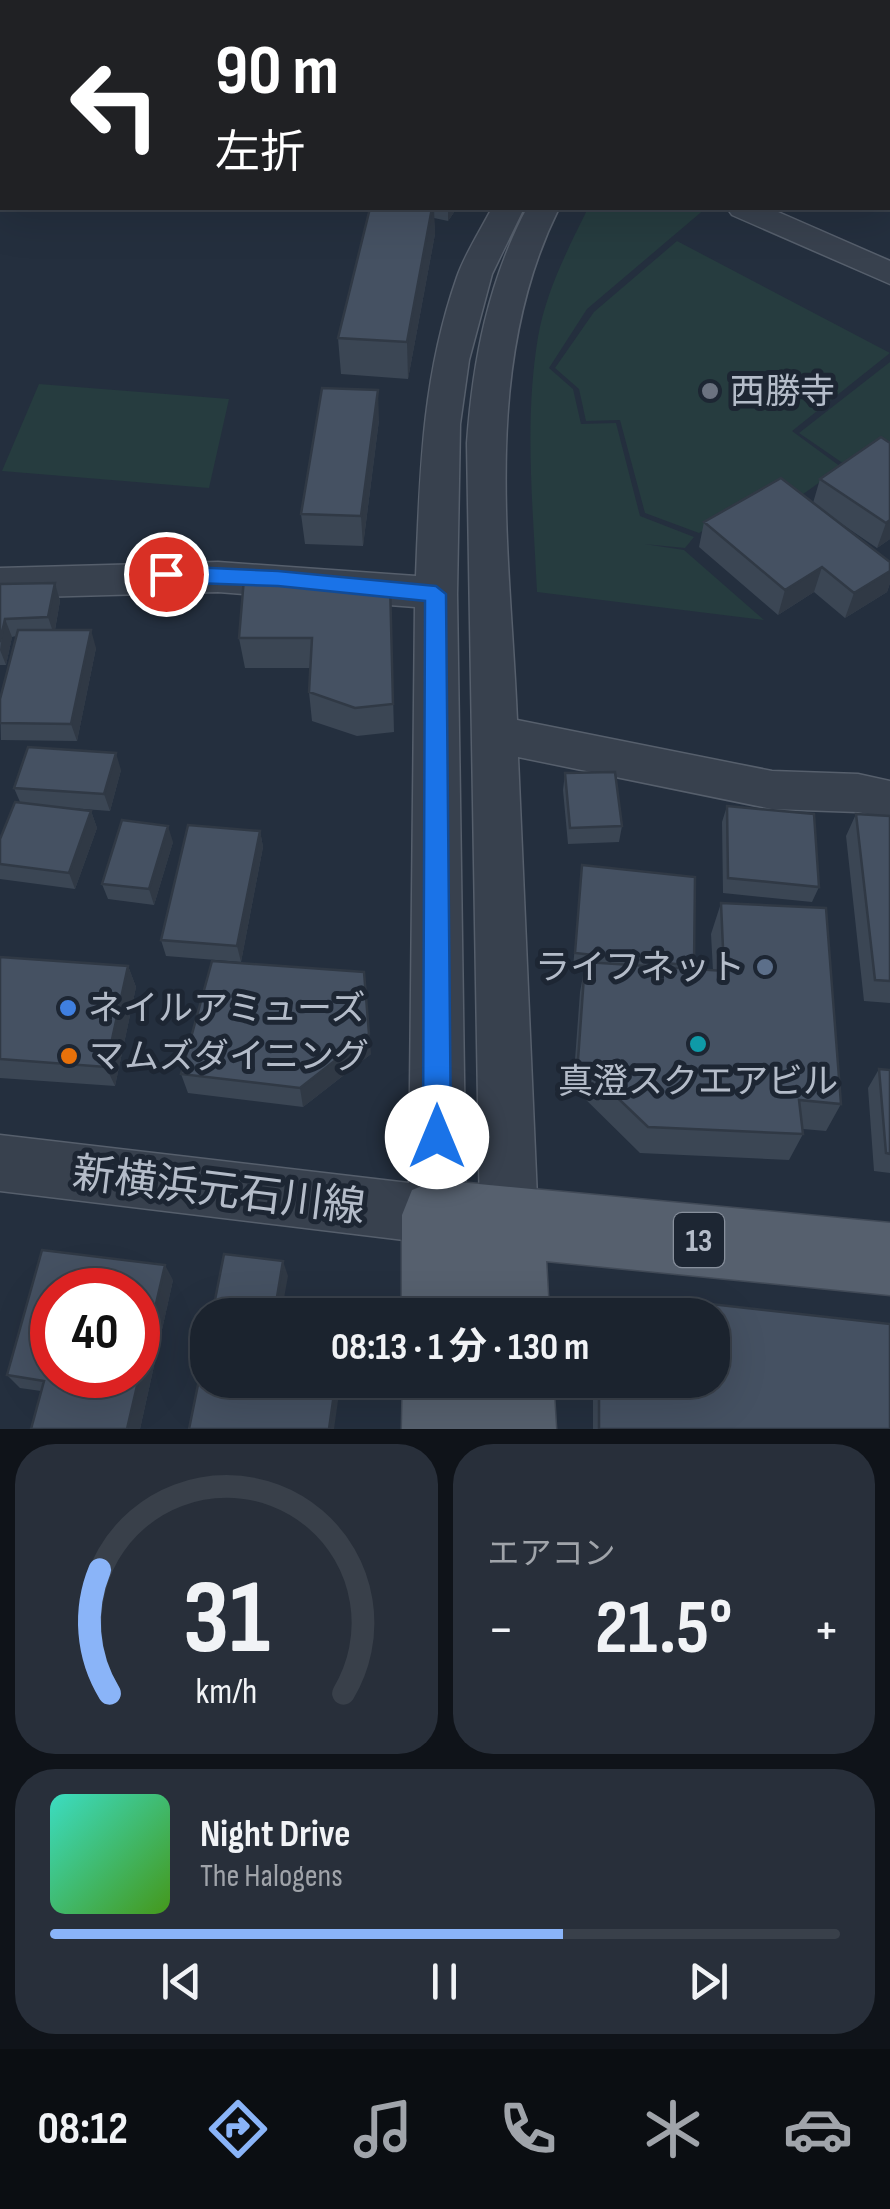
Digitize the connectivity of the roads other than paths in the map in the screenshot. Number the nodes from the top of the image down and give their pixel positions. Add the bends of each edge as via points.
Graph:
1 (507, 210) edge
2 (543, 210) edge
3 (747, 210) edge
4 (890, 274) edge
5 (0, 583) edge
6 (436, 594) junction
7 (494, 734) junction
8 (890, 800) edge
9 (0, 1163) edge
10 (438, 1215) junction
11 (509, 1221) junction
12 (890, 1260) edge
13 (439, 1298) edge
14 (511, 1298) edge
15 (441, 1398) edge
16 (515, 1398) edge
17 (442, 1429) edge
18 (516, 1429) edge

1 - 6 street via 475,274 450,360
2 - 7 street via 507,293 488,389
3 - 4 street
5 - 6 street via 182,574
6 - 10 street
7 - 8 street via 772,790
7 - 11 street
9 - 10 street, 新横浜元石川線
10 - 11 main road, 13
10 - 13 main road
11 - 12 main road, 13
11 - 14 main road
15 - 17 main road
16 - 18 main road

